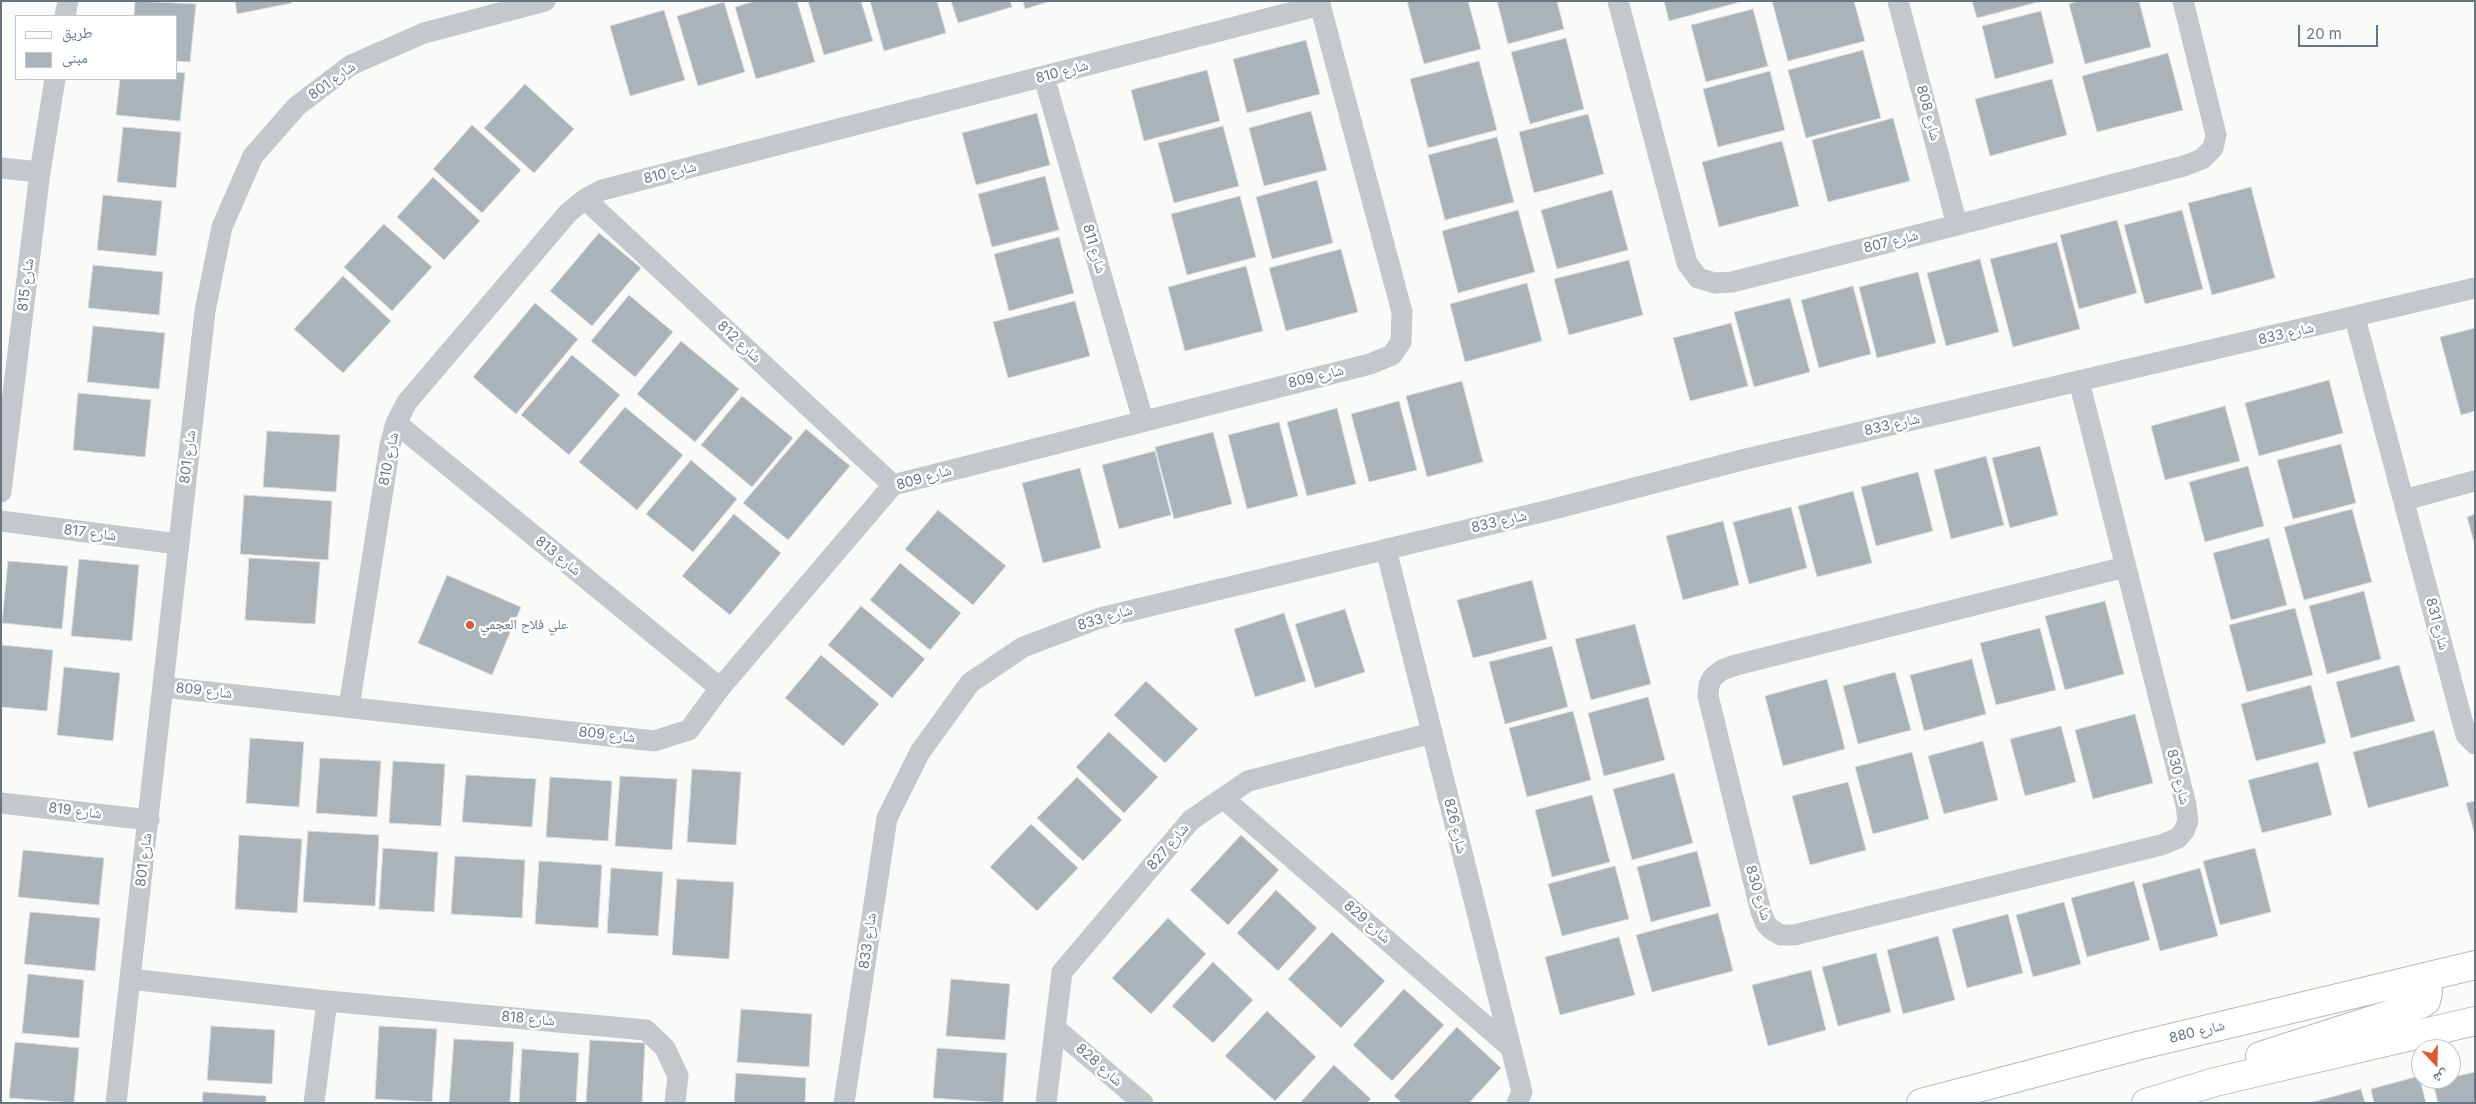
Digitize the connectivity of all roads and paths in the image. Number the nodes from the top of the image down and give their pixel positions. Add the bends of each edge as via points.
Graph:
1 (68, 1) edge
2 (545, 1) edge
3 (1618, 1) edge
4 (1898, 1) edge
5 (2183, 1) edge
6 (1320, 3) edge
7 (65, 15) edge
8 (1044, 77) junction
9 (55, 80) edge
10 (1, 168) edge
11 (40, 172) junction
12 (584, 199) junction
13 (1958, 225) junction
14 (2475, 288) edge
15 (2355, 318) junction
16 (2079, 382) junction
17 (1144, 420) junction
18 (396, 423) junction
19 (2475, 481) edge
20 (892, 485) junction
21 (1, 492) edge
22 (2404, 500) junction
23 (1, 521) edge
24 (178, 544) junction
25 (1386, 549) junction
26 (2125, 568) junction
27 (163, 687) junction
28 (720, 688) junction
29 (349, 708) junction
30 (1432, 732) junction
31 (2475, 744) edge
32 (1223, 798) junction
33 (1, 803) edge
34 (148, 820) junction
35 (2475, 965) edge
36 (2417, 978) junction
37 (130, 979) junction
38 (327, 1001) junction
39 (2475, 1021) edge
40 (1055, 1028) junction
41 (1510, 1047) junction
42 (2216, 1082) junction
43 (116, 1103) edge
44 (314, 1103) edge
45 (675, 1103) edge
46 (844, 1103) edge
47 (1046, 1103) edge
48 (1143, 1103) edge
49 (1518, 1103) edge
50 (1921, 1103) edge
51 (2146, 1103) edge

1 - 7 street
2 - 24 street, شارع 801 via 424,32 351,65 297,106 253,156 222,227 205,311
3 - 13 street, شارع 807 via 1687,263 1698,278 1715,283 1732,282
4 - 13 street, شارع 808
5 - 13 street, شارع 807 via 2216,135 2213,148 2202,159
6 - 8 street, شارع 810
6 - 17 street, شارع 809 via 1402,312 1401,342 1392,355 1370,364
8 - 12 street, شارع 810 via 602,190
8 - 17 street, شارع 811
9 - 11 street, شارع 815
10 - 11 street
11 - 21 street, شارع 815
12 - 18 street, شارع 810 via 568,212 407,402
12 - 20 street, شارع 812
14 - 15 street, شارع 833
15 - 16 street, شارع 833
15 - 22 street, شارع 831
16 - 25 street, شارع 833 via 1746,459
16 - 26 street, شارع 830
17 - 20 street, شارع 809
18 - 28 street, شارع 813
18 - 29 street, شارع 810
19 - 22 street
20 - 28 street, شارع 809
22 - 31 street, شارع 831 via 2466,735
23 - 24 street, شارع 817
24 - 27 street, شارع 801
25 - 30 street, شارع 826
25 - 46 street, شارع 833 via 1100,618 1023,647 970,683 920,752 887,818
26 - 26 street, شارع 830 via 2186,806 2188,821 2178,838 2161,845 1794,935 1781,935 1772,930 1761,912 1708,696 1713,677 1736,665
27 - 29 street, شارع 809
27 - 34 street, شارع 801
28 - 29 street, شارع 809 via 689,730 654,741
30 - 32 street, شارع 827 via 1248,781
30 - 41 street, شارع 826
32 - 40 street, شارع 827 via 1191,820 1062,972
32 - 41 street, شارع 829
33 - 34 street, شارع 819
34 - 37 street, شارع 801
35 - 36 street, شارع 880
36 - 42 street via 2428,992 2426,1001 2419,1005 2260,1056
36 - 50 street, شارع 880
37 - 38 street, شارع 818
37 - 43 street, شارع 801
38 - 44 street
38 - 45 street, شارع 818 via 646,1030 665,1048 678,1076
39 - 42 street
40 - 47 street, شارع 827
40 - 48 street, شارع 828
41 - 49 street, شارع 826 via 1522,1092
42 - 51 street

